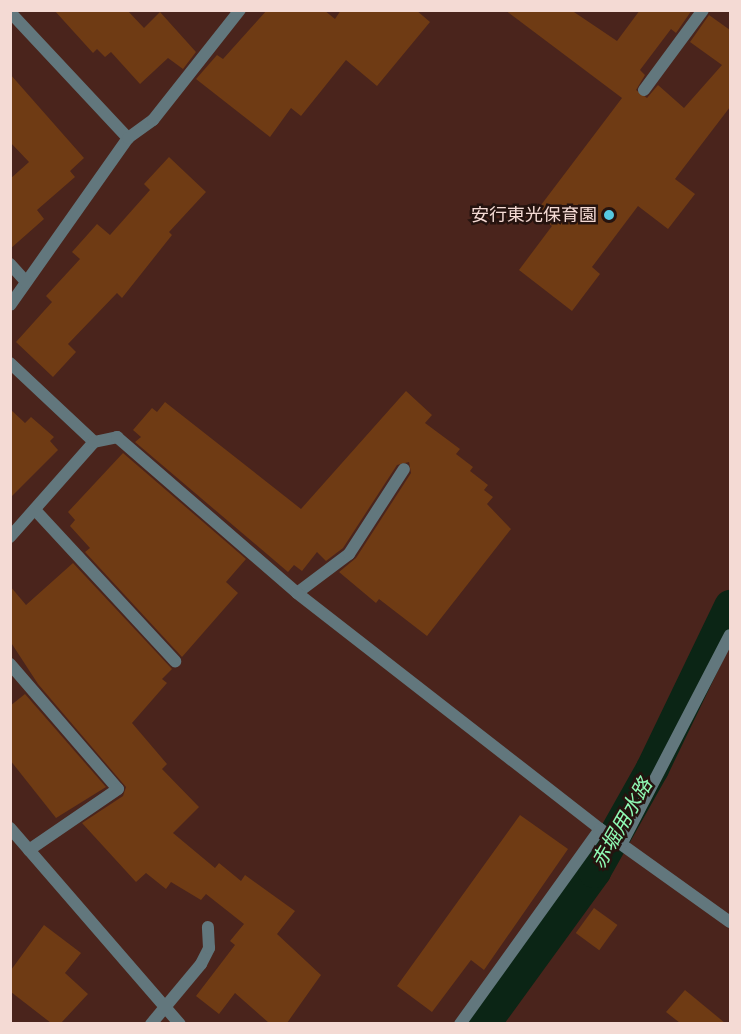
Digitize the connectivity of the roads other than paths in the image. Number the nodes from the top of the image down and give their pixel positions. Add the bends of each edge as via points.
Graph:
1 (240, 10) edge
2 (704, 10) edge
3 (10, 12) edge
4 (644, 90) dead end
5 (128, 138) junction
6 (10, 264) edge
7 (26, 282) junction
8 (10, 305) edge
9 (10, 363) edge
10 (94, 442) junction
11 (404, 469) dead end
12 (36, 511) junction
13 (10, 537) edge
14 (297, 593) junction
15 (730, 635) edge
16 (175, 661) dead end
17 (10, 664) edge
18 (10, 828) edge
19 (600, 829) junction
20 (622, 843) junction
21 (29, 850) junction
22 (730, 922) edge
23 (208, 927) dead end
24 (164, 1006) junction
25 (151, 1023) edge
26 (180, 1023) edge
27 (460, 1023) edge

1 - 5 street via 153,120
2 - 4 street
3 - 5 street
5 - 7 street
6 - 7 street
7 - 8 street
9 - 10 street
10 - 12 street
10 - 14 street via 117,437
11 - 14 street via 349,554
12 - 13 street
12 - 16 street
14 - 19 street
15 - 20 street
17 - 21 street via 118,789
18 - 21 street
19 - 20 street
19 - 27 street
20 - 22 street
21 - 24 street
23 - 24 street via 209,948 201,964
24 - 25 street
24 - 26 street

